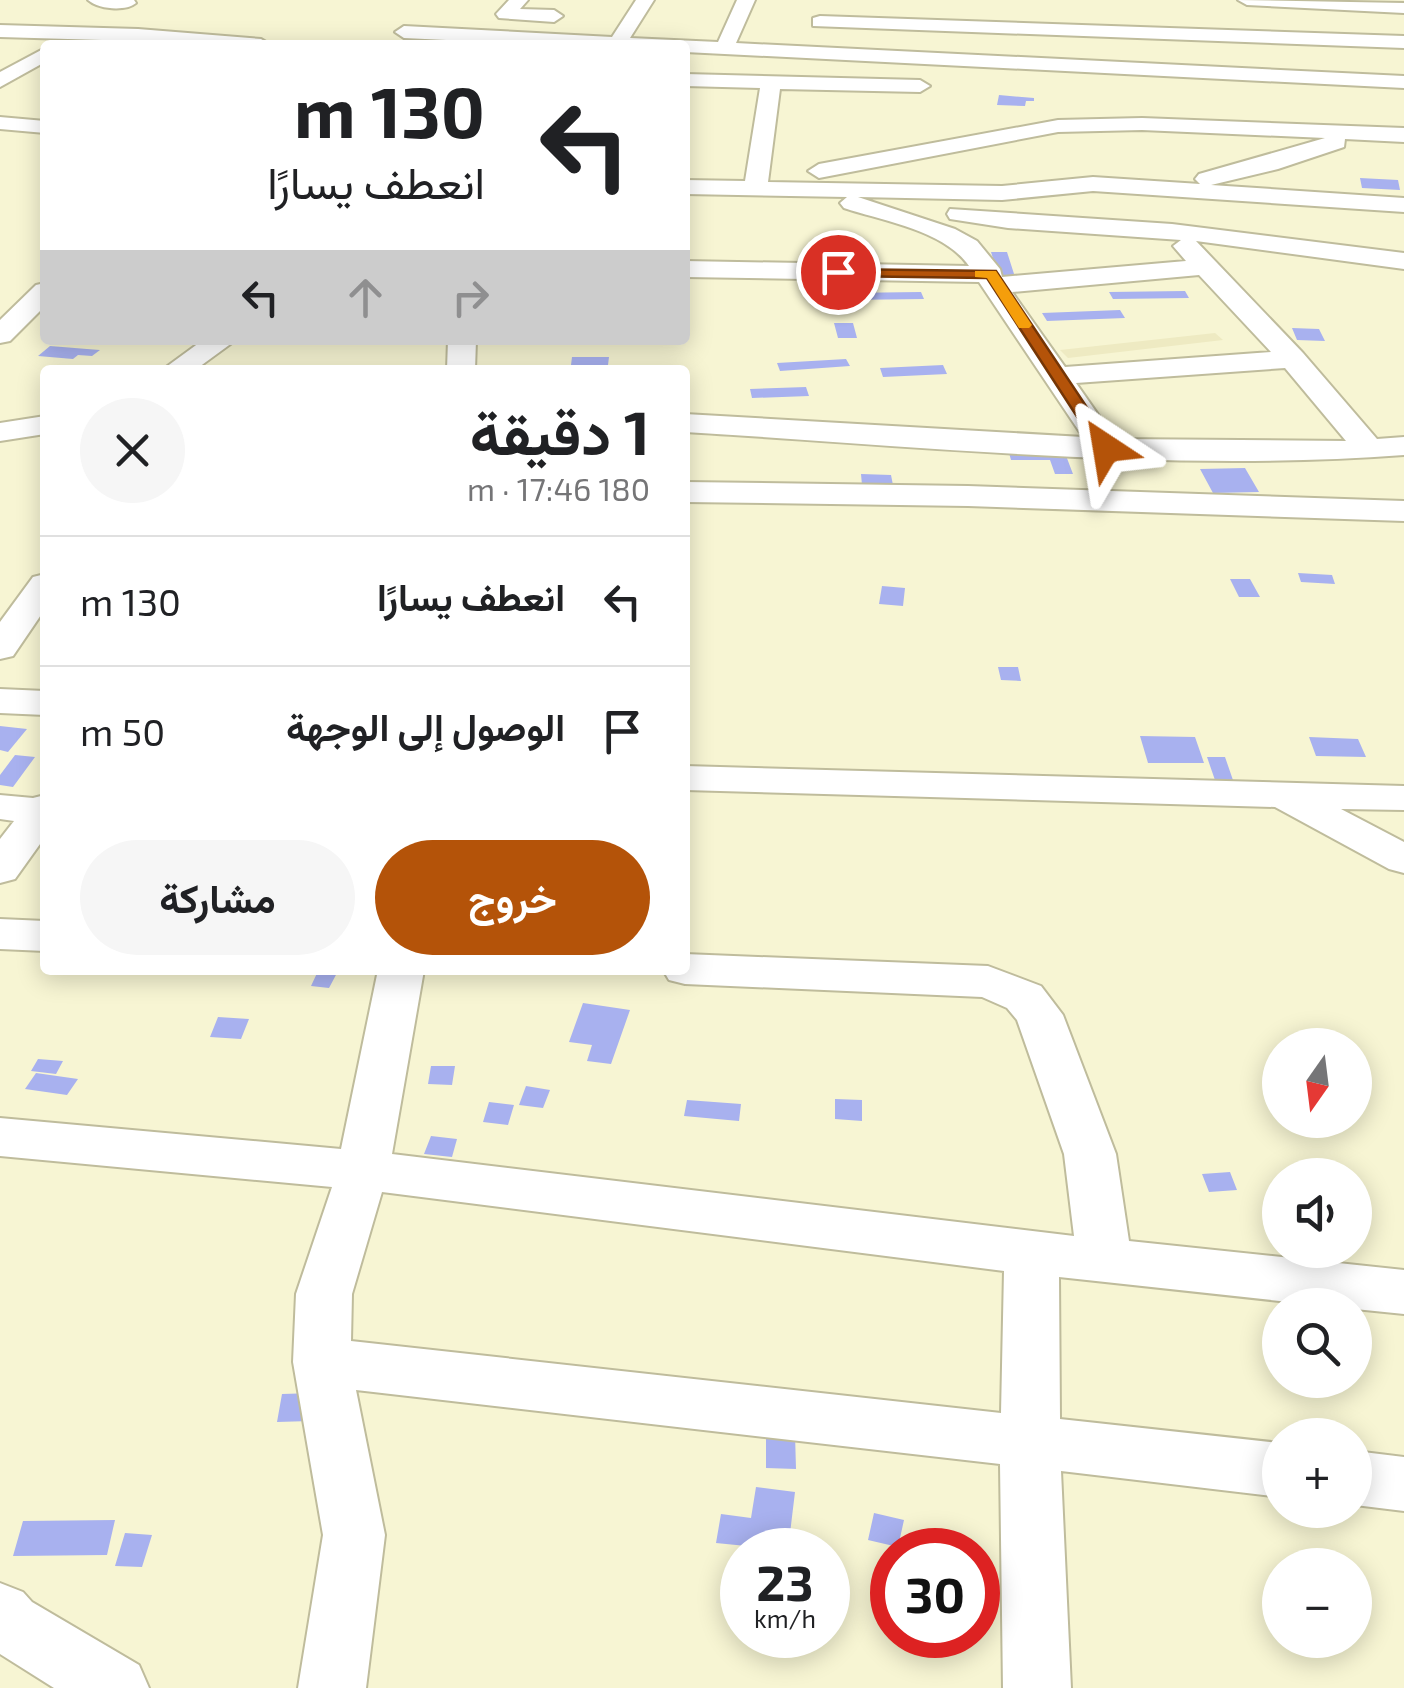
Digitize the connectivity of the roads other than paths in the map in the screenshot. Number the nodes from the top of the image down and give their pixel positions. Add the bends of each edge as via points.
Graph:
1 (97, 0) edge
2 (518, 0) edge
3 (746, 0) edge
4 (860, 0) edge
5 (957, 0) edge
6 (1247, 0) edge
7 (1404, 8) edge
8 (429, 10) dead end
9 (637, 14) edge
10 (582, 17) dead end
11 (796, 22) dead end
12 (855, 23) junction
13 (1104, 23) junction
14 (946, 24) junction
15 (0, 31) edge
16 (80, 33) junction
17 (1228, 34) junction
18 (68, 40) edge
19 (185, 40) edge
20 (545, 40) edge
21 (618, 40) edge
22 (1404, 42) edge
23 (690, 45) edge
24 (725, 46) junction
25 (848, 52) junction
26 (932, 55) junction
27 (40, 57) edge
28 (1084, 64) junction
29 (1232, 72) junction
30 (690, 80) edge
31 (771, 82) junction
32 (1404, 82) edge
33 (0, 83) edge
34 (920, 86) junction
35 (30, 88) dead end
36 (1065, 111) junction
37 (0, 124) edge
38 (40, 126) edge
39 (912, 132) junction
40 (1365, 133) junction
41 (1404, 135) edge
42 (746, 185) junction
43 (690, 187) edge
44 (1142, 187) junction
45 (808, 190) junction
46 (1024, 191) junction
47 (835, 197) junction
48 (1404, 205) edge
49 (1172, 231) junction
50 (1404, 261) edge
51 (1206, 267) junction
52 (690, 269) edge
53 (994, 280) junction
54 (15, 286) dead end
55 (40, 289) edge
56 (40, 295) edge
57 (0, 334) edge
58 (218, 345) edge
59 (1292, 359) junction
60 (185, 365) edge
61 (1058, 376) junction
62 (40, 419) edge
63 (690, 422) edge
64 (40, 426) edge
65 (4, 431) edge
66 (1404, 446) edge
67 (1106, 448) junction
68 (1368, 448) junction
69 (690, 492) edge
70 (1404, 511) edge
71 (40, 591) edge
72 (0, 648) edge
73 (0, 700) edge
74 (40, 703) edge
75 (690, 778) edge
76 (1282, 794) junction
77 (1404, 798) edge
78 (0, 807) edge
79 (40, 809) edge
80 (40, 814) edge
81 (1404, 860) edge
82 (0, 869) edge
83 (0, 934) edge
84 (40, 936) edge
85 (690, 968) edge
86 (400, 975) edge
87 (0, 1137) edge
88 (362, 1170) junction
89 (1032, 1253) junction
90 (1104, 1260) junction
91 (1404, 1292) edge
92 (322, 1362) junction
93 (1030, 1441) junction
94 (1262, 1468) edge
95 (1372, 1480) edge
96 (1404, 1484) edge
97 (0, 1614) edge
98 (115, 1688) edge
99 (332, 1688) edge
100 (1037, 1688) edge

1 - 16 street via 127,3
2 - 10 street via 505,14
3 - 24 street
4 - 12 street
5 - 14 street
6 - 7 street
8 - 20 street via 404,32
9 - 21 street
11 - 12 street
12 - 14 street
12 - 25 street
13 - 14 street
13 - 17 street
13 - 28 street
14 - 26 street
15 - 16 street
16 - 18 street
16 - 19 street
17 - 22 street
17 - 29 street
23 - 24 street
24 - 25 street
25 - 26 street
26 - 28 street
26 - 34 street
27 - 33 street
28 - 29 street
28 - 36 street
29 - 32 street
30 - 31 street
31 - 34 street
31 - 42 street
33 - 35 street
34 - 39 street
36 - 39 street
36 - 40 street via 1142,124
36 - 46 street
37 - 38 street
39 - 42 street
40 - 41 street
40 - 44 street via 1238,172
42 - 43 street
42 - 45 street
44 - 46 street
44 - 48 street
45 - 46 street
45 - 47 street
47 - 49 street via 1008,221
47 - 53 street via 946,234 968,246
49 - 50 street
49 - 51 street
51 - 53 street
51 - 59 street
52 - 53 street
53 - 61 street
54 - 55 street
56 - 57 street
58 - 60 street
59 - 61 street
59 - 68 street
61 - 67 street
62 - 65 street
63 - 67 street
64 - 65 street
66 - 68 street
67 - 68 street
69 - 70 street
71 - 72 street
73 - 74 street
75 - 76 street
76 - 77 street
76 - 81 street
78 - 79 street
80 - 82 street
83 - 84 street
85 - 90 street via 988,982 1024,997 1039,1015 1090,1154
86 - 88 street
87 - 88 street
88 - 89 street
88 - 92 street via 324,1294
89 - 90 street
89 - 93 street
90 - 91 street
92 - 93 street
92 - 99 street via 354,1534
93 - 94 street
93 - 100 street
95 - 96 street
97 - 98 street

